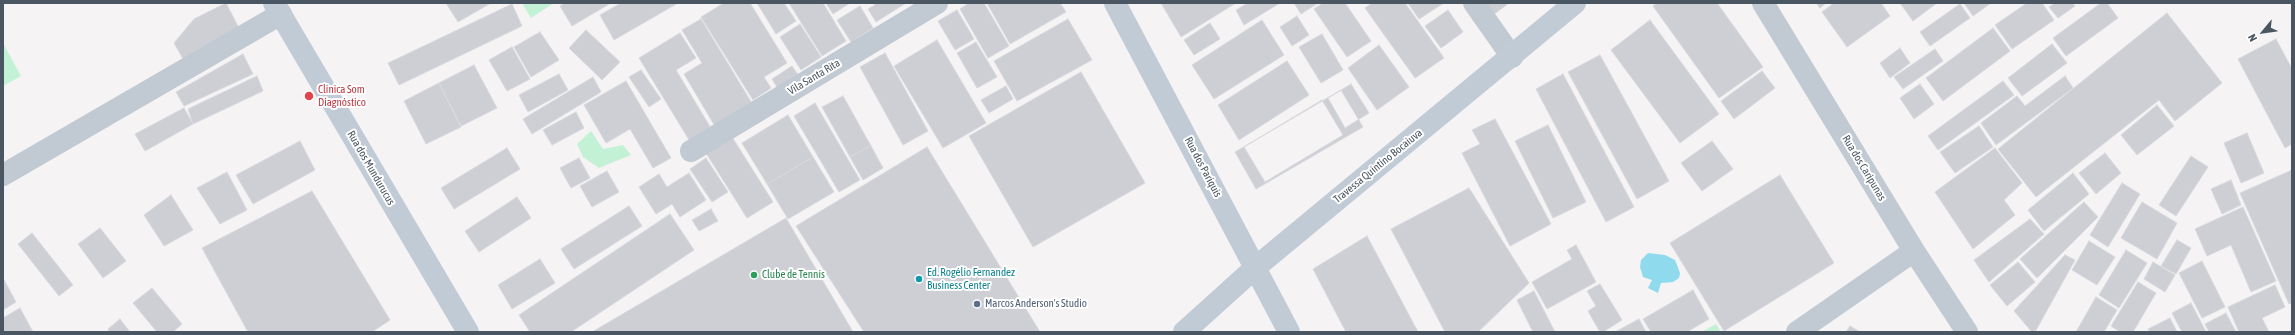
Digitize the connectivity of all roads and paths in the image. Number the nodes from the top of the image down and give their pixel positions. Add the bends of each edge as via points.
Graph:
1 (937, 3) edge
2 (1115, 3) edge
3 (1474, 3) edge
4 (1574, 3) edge
5 (1763, 3) edge
6 (278, 8) edge
7 (1512, 57) junction
8 (691, 151) dead end
9 (3, 175) edge
10 (1914, 251) junction
11 (1256, 267) junction
12 (468, 332) edge
13 (1184, 332) edge
14 (1289, 332) edge
15 (1797, 332) edge
16 (1967, 332) edge

1 - 8 street, Vila Santa Rita
2 - 11 street, Rua dos Pariquis
3 - 7 street
4 - 7 street, Travessa Quintino Bocaiuva
5 - 10 street, Rua dos Caripunas
6 - 9 street
6 - 12 street, Rua dos Mundurucus
7 - 11 street, Travessa Quintino Bocaiuva
10 - 15 street
10 - 16 street, Rua dos Caripunas
11 - 13 street, Travessa Quintino Bocaiuva
11 - 14 street, Rua dos Pariquis

